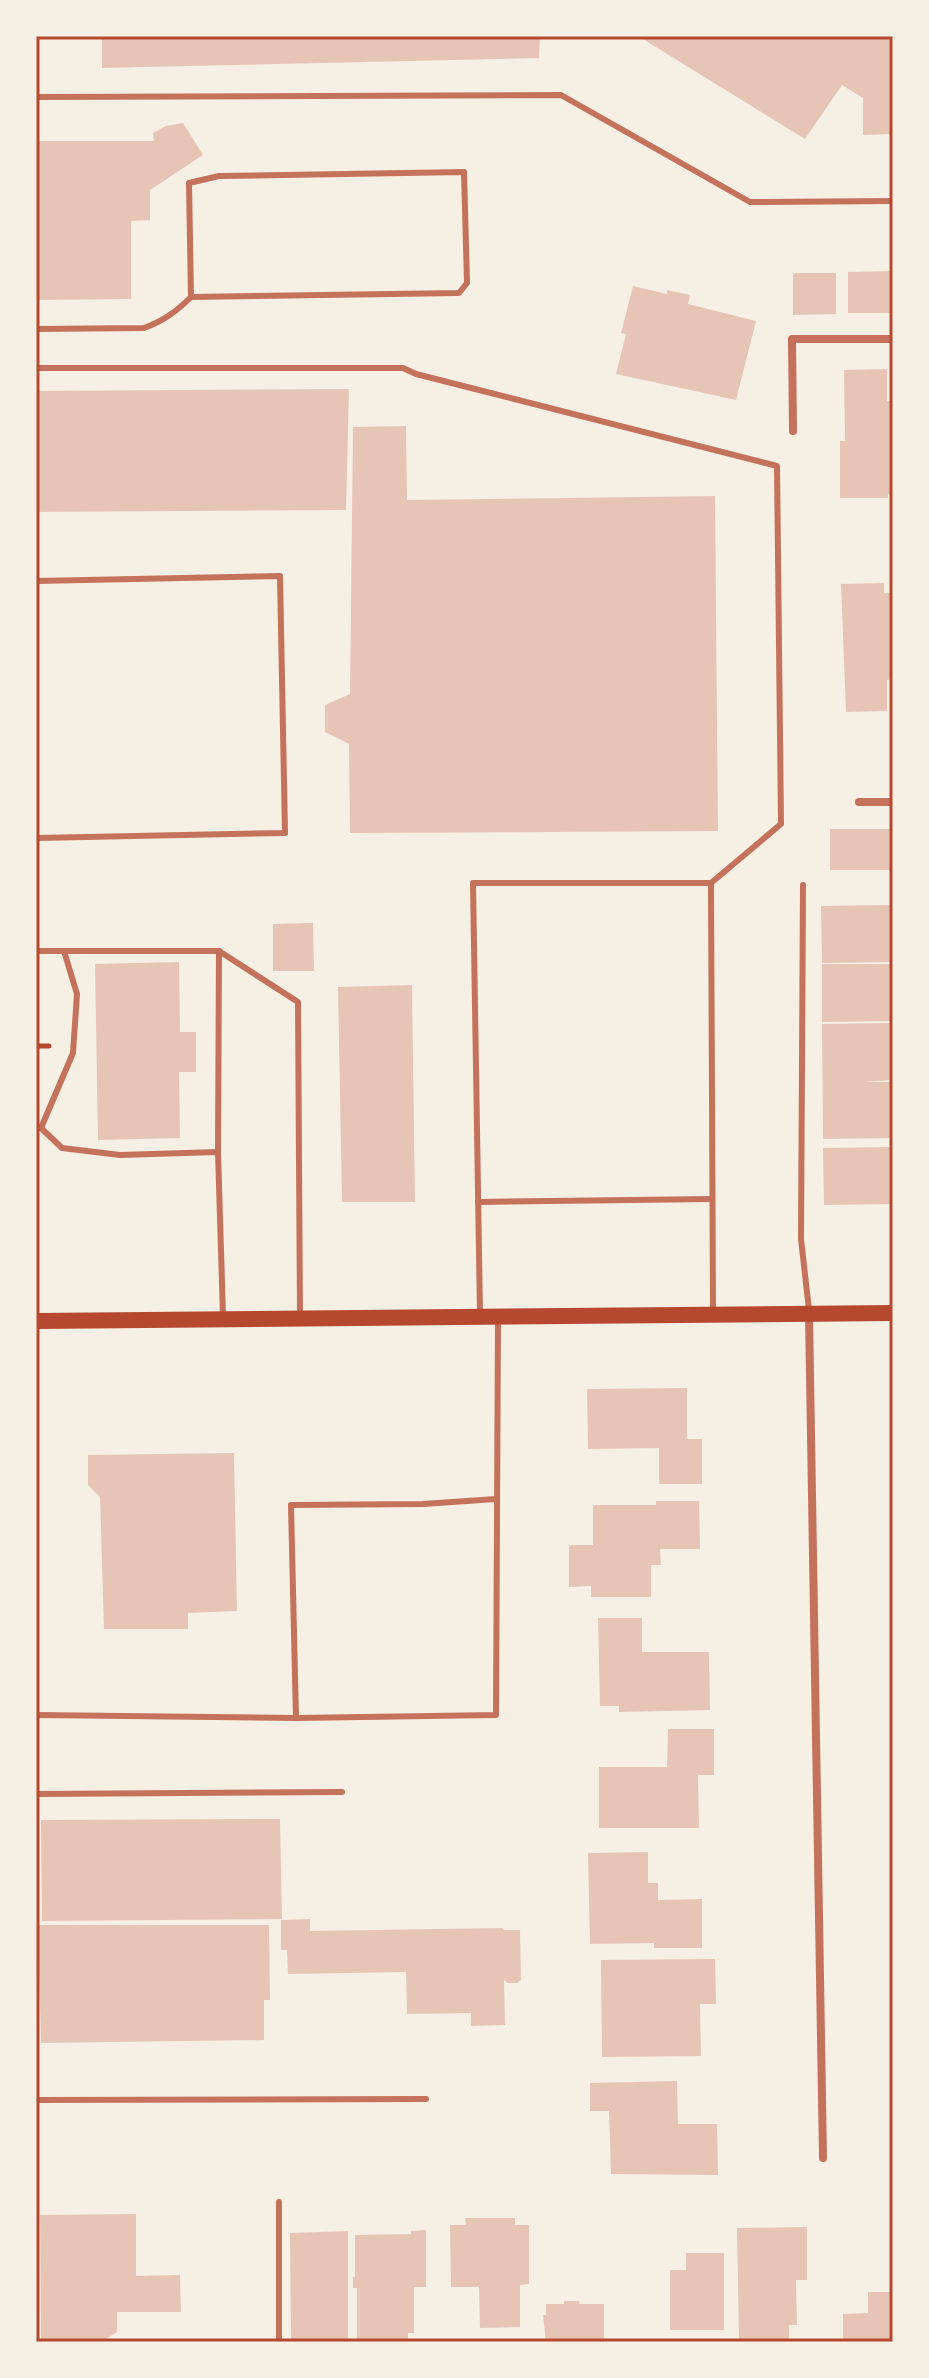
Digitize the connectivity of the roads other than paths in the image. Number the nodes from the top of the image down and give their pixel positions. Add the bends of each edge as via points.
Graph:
1 (36, 97) edge
2 (893, 201) edge
3 (191, 297) junction
4 (36, 329) edge
5 (893, 339) edge
6 (36, 368) edge
7 (793, 431) dead end
8 (36, 581) edge
9 (859, 802) dead end
10 (893, 802) edge
11 (36, 838) edge
12 (711, 883) junction
13 (803, 885) dead end
14 (36, 951) edge
15 (64, 951) junction
16 (219, 951) junction
17 (38, 1128) edge
18 (218, 1152) junction
19 (712, 1199) junction
20 (478, 1202) junction
21 (893, 1313) edge
22 (809, 1314) junction
23 (713, 1315) junction
24 (480, 1317) junction
25 (498, 1317) junction
26 (223, 1319) junction
27 (300, 1319) junction
28 (36, 1321) edge
29 (496, 1499) junction
30 (36, 1715) edge
31 (296, 1718) junction
32 (342, 1792) dead end
33 (36, 1794) edge
34 (426, 2099) dead end
35 (36, 2100) edge
36 (823, 2158) dead end
37 (279, 2202) dead end
38 (279, 2342) edge

1 - 2 lane via 561,95 750,202
3 - 3 lane via 189,183 219,176 464,172 467,283 459,293
3 - 4 lane via 167,318 144,328
5 - 7 street via 792,339
6 - 12 lane via 403,368 777,466 781,824
8 - 11 lane via 280,576 285,833
9 - 10 street
12 - 19 lane
12 - 20 lane via 473,883
13 - 22 lane via 801,1239
14 - 15 lane
15 - 16 lane
15 - 17 lane via 77,994 73,1053
16 - 18 lane
16 - 27 lane via 298,1002
17 - 18 lane via 62,1148 120,1155
18 - 26 lane
19 - 20 lane
19 - 23 lane
20 - 24 lane
21 - 22 main road
22 - 23 main road
22 - 36 street
23 - 25 main road
24 - 25 main road
24 - 27 main road
25 - 29 lane
26 - 27 main road
26 - 28 main road
29 - 31 lane via 496,1715
29 - 31 lane via 291,1505
30 - 31 lane
32 - 33 lane
34 - 35 lane
37 - 38 lane

